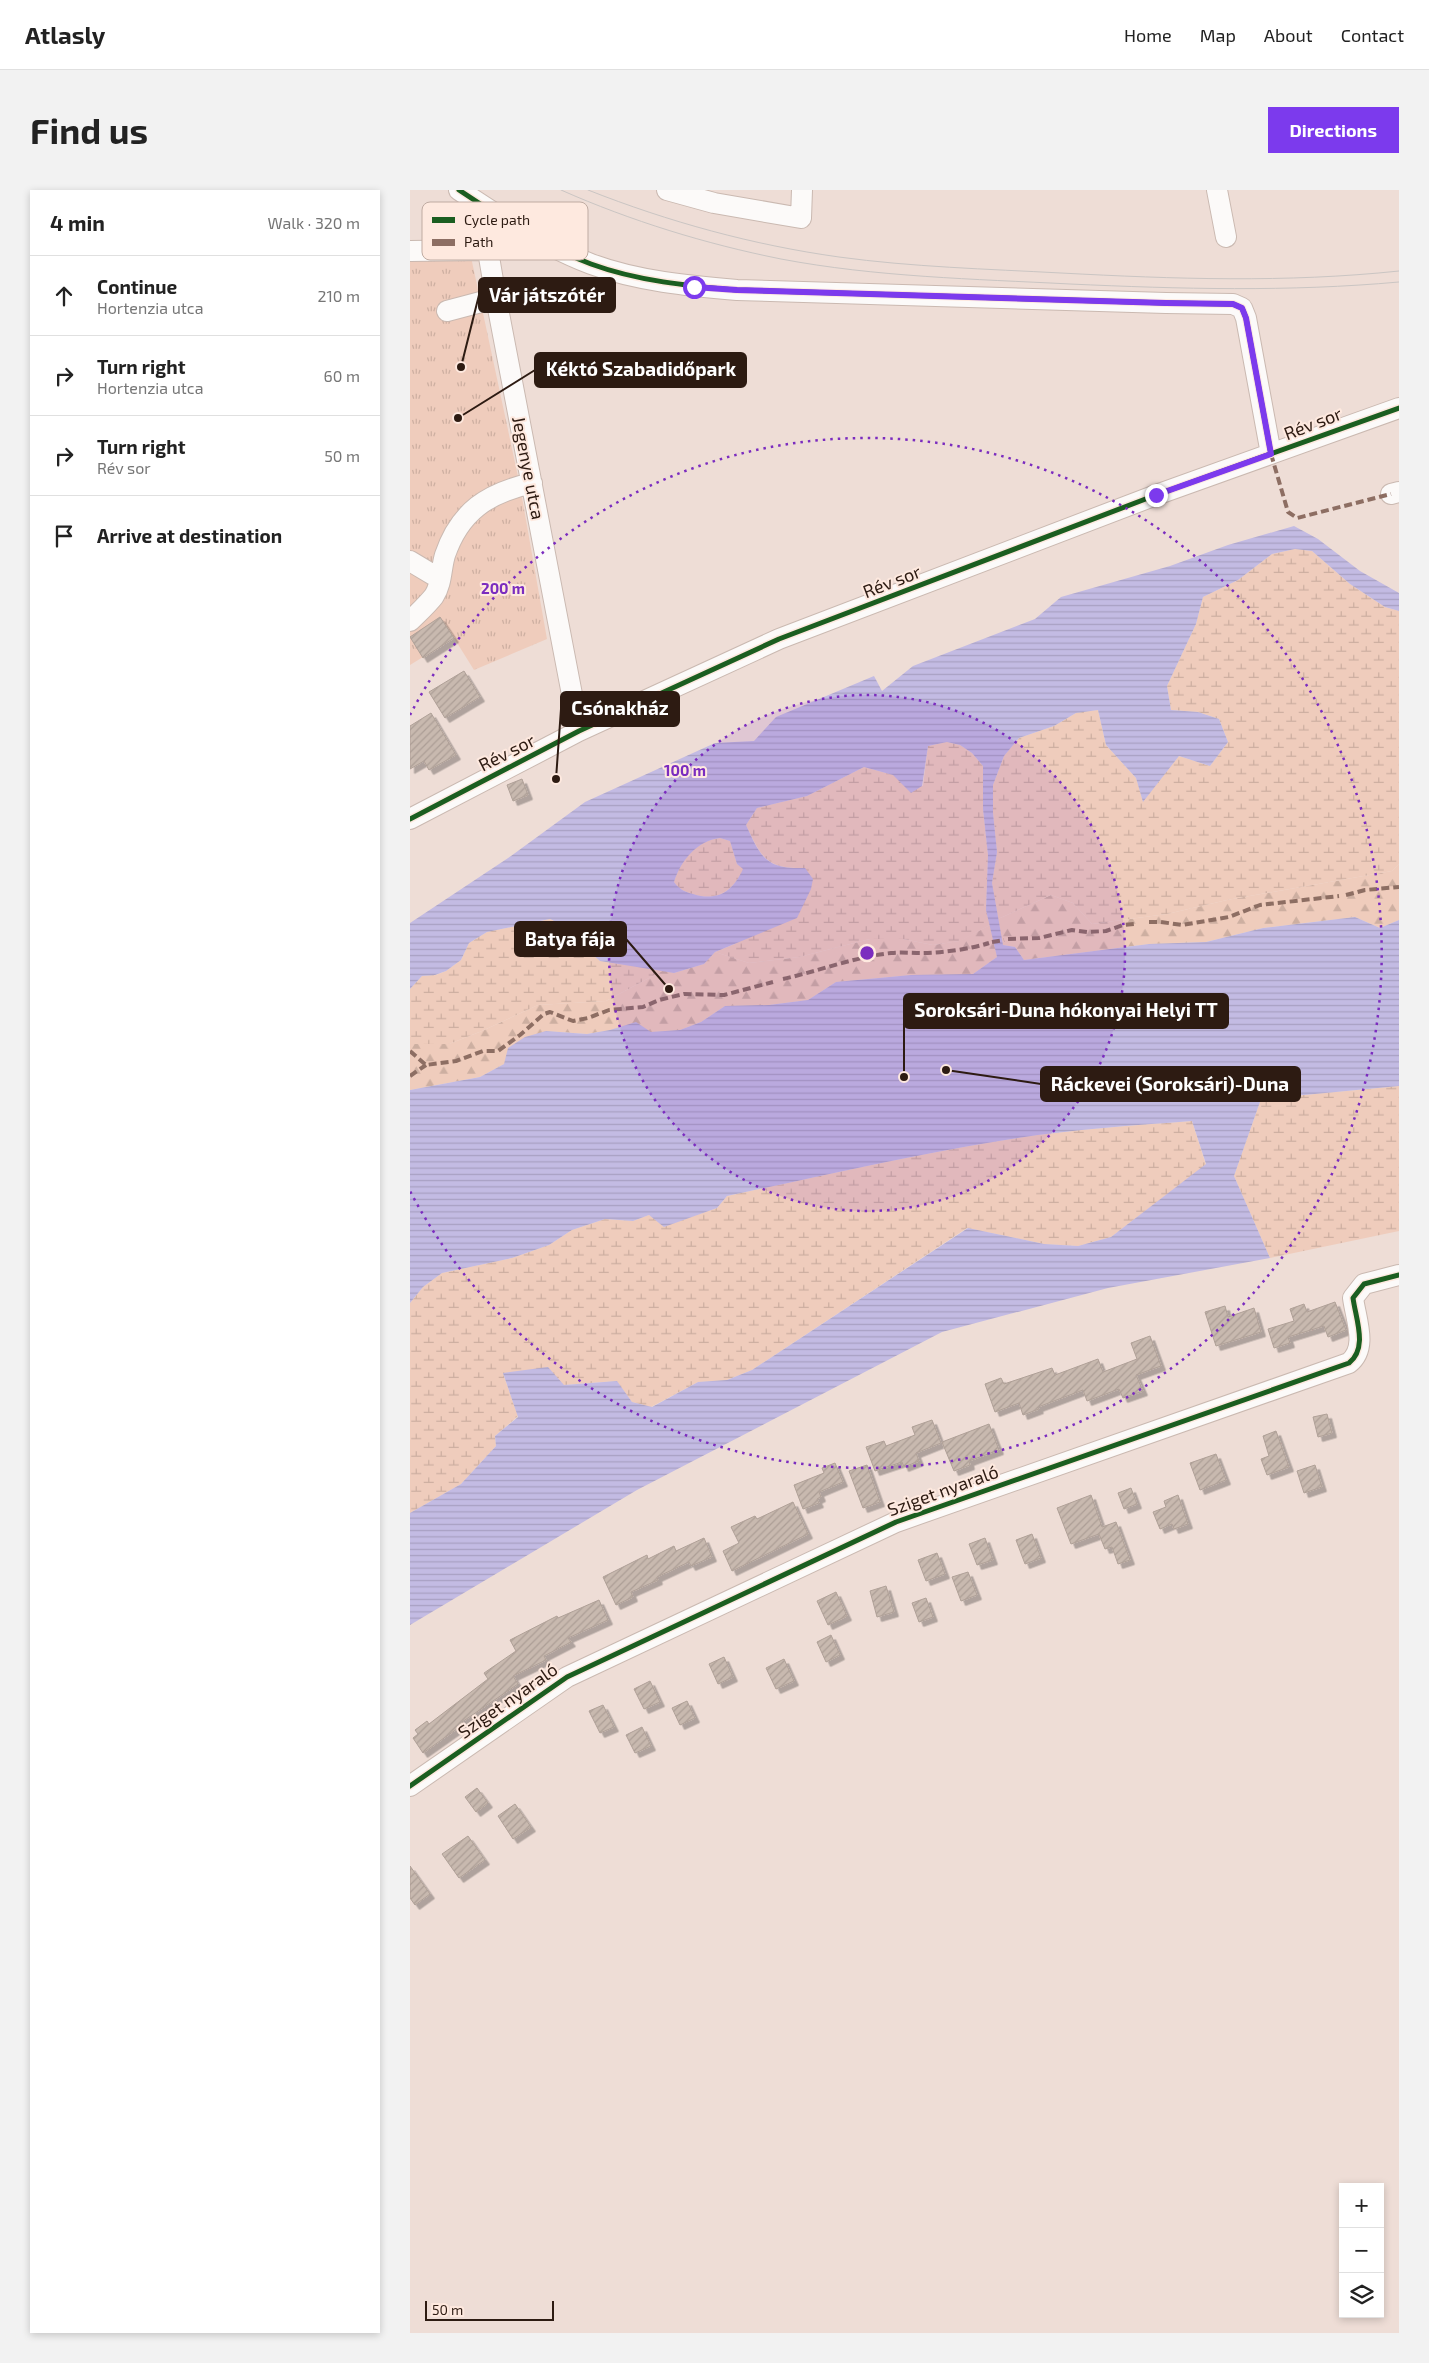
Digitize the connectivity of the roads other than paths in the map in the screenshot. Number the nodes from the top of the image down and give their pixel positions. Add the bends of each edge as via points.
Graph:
1 (459, 190) edge
2 (667, 190) edge
3 (802, 190) edge
4 (1218, 190) edge
5 (477, 202) edge
6 (1226, 237) dead end
7 (489, 260) edge
8 (584, 260) edge
9 (496, 298) junction
10 (447, 311) dead end
11 (1399, 408) edge
12 (1271, 454) junction
13 (532, 483) junction
14 (410, 561) edge
15 (440, 579) junction
16 (410, 621) edge
17 (579, 731) junction
18 (410, 819) edge
19 (1399, 1275) edge
20 (410, 1786) edge

1 - 5 street
2 - 3 street via 800,218
4 - 6 street
7 - 9 street, Jegenye utca
8 - 12 street via 694,287 737,290 1233,304 1242,308 1246,318
9 - 10 street
9 - 13 street, Jegenye utca
11 - 12 street, Rév sor
12 - 17 street, Rév sor via 779,639
13 - 15 street via 502,490 484,501 461,523 445,557
13 - 17 street, Jegenye utca
14 - 15 street
15 - 16 street via 435,594
17 - 18 street, Rév sor
19 - 20 street, Sziget nyaraló via 1364,1284 1353,1298 1360,1338 1356,1357 1349,1363 896,1522 567,1677

